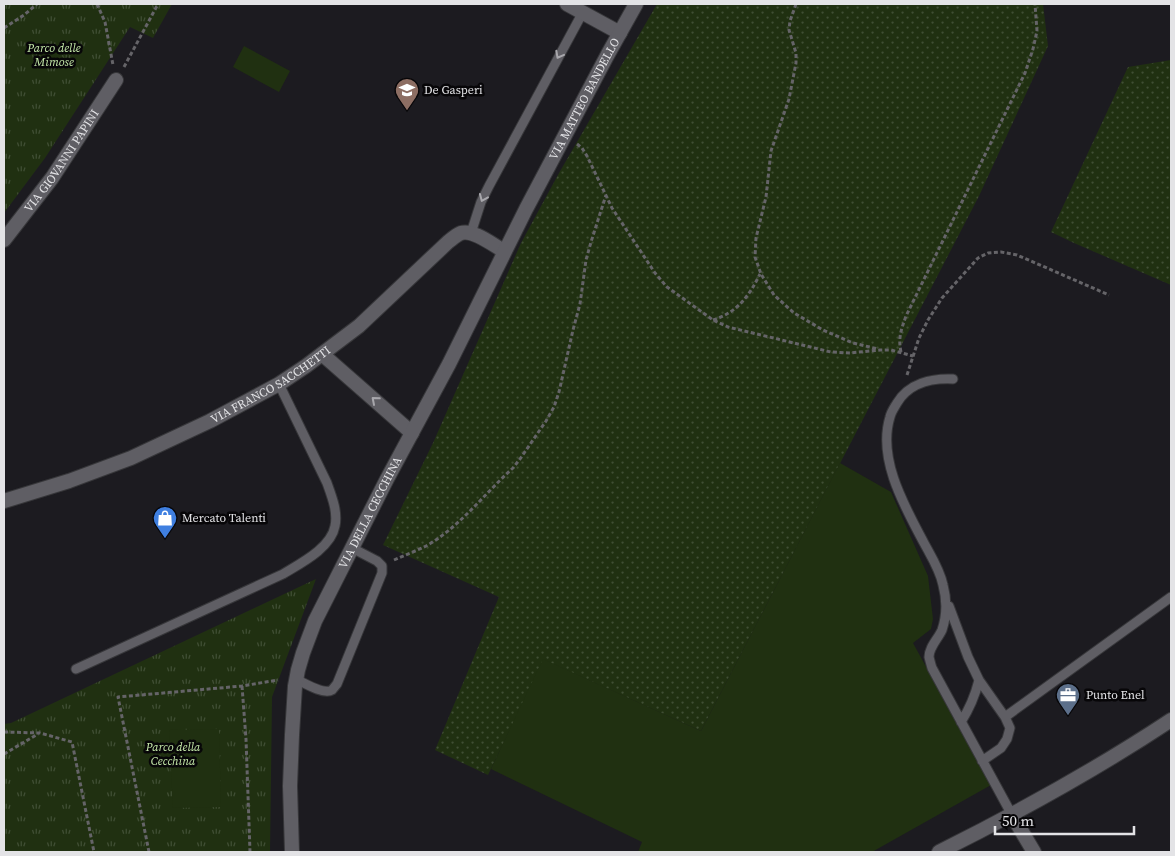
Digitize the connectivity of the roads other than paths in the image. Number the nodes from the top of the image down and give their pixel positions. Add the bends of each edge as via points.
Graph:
1 (567, 4) edge
2 (636, 4) edge
3 (583, 12) junction
4 (620, 33) junction
5 (116, 80) road end
6 (534, 194) joint
7 (471, 233) junction
8 (4, 240) edge
9 (504, 251) junction
10 (322, 354) junction
11 (953, 379) dead end
12 (279, 384) junction
13 (412, 433) junction
14 (4, 500) edge
15 (352, 548) junction
16 (1171, 597) edge
17 (946, 599) junction
18 (76, 669) dead end
19 (296, 679) junction
20 (979, 680) junction
21 (1006, 717) junction
22 (1171, 720) edge
23 (961, 722) junction
24 (982, 761) junction
25 (1012, 815) junction
26 (292, 852) edge
27 (940, 852) edge
28 (1034, 852) edge

1 - 3 street
2 - 4 street, VIA MATTEO BANDELLO
3 - 4 street
3 -> 7 lane via 488,186
4 - 6 street, VIA MATTEO BANDELLO
5 - 8 street, VIA GIOVANNI PAPINI via 52,178
6 - 9 street, VIA DELLA CECCHINA
7 - 9 street
7 - 10 street, VIA FRANCO SACCHETTI via 463,233 448,242 359,326
9 - 13 street, VIA DELLA CECCHINA
10 - 12 street, VIA FRANCO SACCHETTI
13 -> 10 street
11 - 17 lane via 927,381 911,388 890,416 887,435 894,481 936,564
12 - 14 street, VIA FRANCO SACCHETTI via 131,458
12 - 18 lane via 333,499 335,528 329,539 305,561 284,574
13 - 15 street, VIA DELLA CECCHINA
15 - 19 street, VIA DELLA CECCHINA via 315,620
15 - 19 lane via 377,561 382,566 382,573 337,684 327,692
16 - 21 lane
17 - 20 lane
17 - 23 lane via 946,616 929,655 932,668
19 - 26 street, VIA DELLA CECCHINA via 290,762
20 - 21 lane
20 - 23 lane via 975,696
21 - 24 lane via 1010,728 1007,739 1001,748
22 - 25 street
23 - 24 lane
24 - 25 lane
25 - 27 street
25 - 28 street

